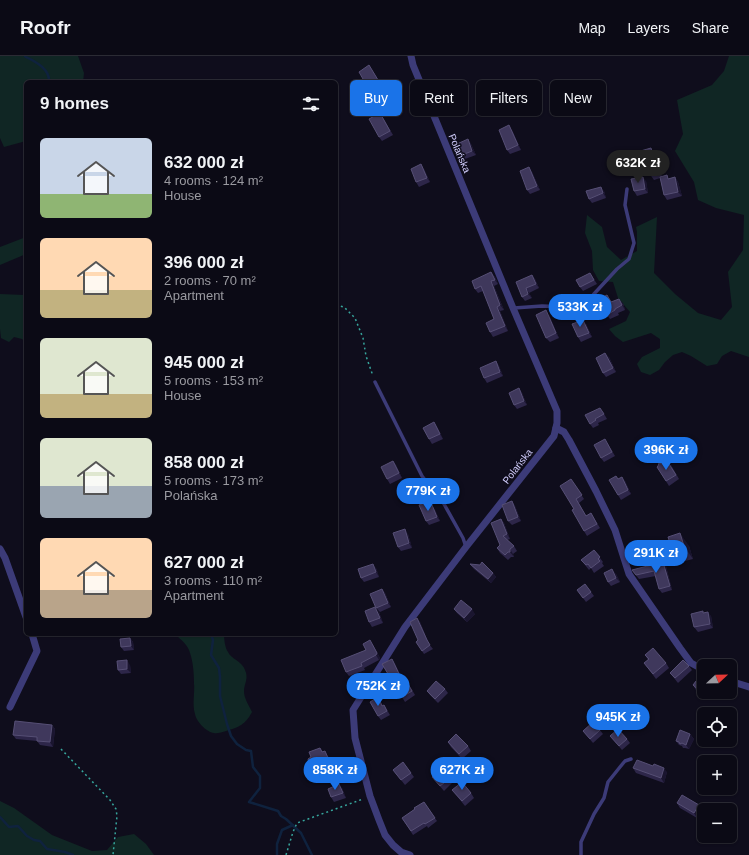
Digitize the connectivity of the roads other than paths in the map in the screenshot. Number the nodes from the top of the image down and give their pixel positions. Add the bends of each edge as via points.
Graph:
1 (411, 56) edge
2 (627, 189) dead end
3 (513, 308) junction
4 (375, 382) road end
5 (556, 428) junction
6 (466, 547) junction
7 (0, 549) edge
8 (24, 611) edge
9 (33, 636) edge
10 (697, 666) edge
11 (737, 683) edge
12 (749, 687) edge
13 (10, 707) dead end
14 (631, 759) dead end
15 (410, 855) edge
16 (581, 855) edge

1 - 3 street, Polańska
2 - 3 lane via 625,204 634,243 629,259 593,295 569,307
3 - 5 street, Polańska via 557,411
4 - 6 lane via 422,476 444,504
5 - 6 street, Polańska via 554,436
5 - 10 street via 564,432 596,490 615,530 629,574 691,663
6 - 15 street, Polańska via 405,627 353,710 355,738 370,796 385,835 393,845
7 - 8 street
9 - 13 street via 37,651
11 - 12 street
14 - 16 lane via 625,761 608,782 604,798 581,842

